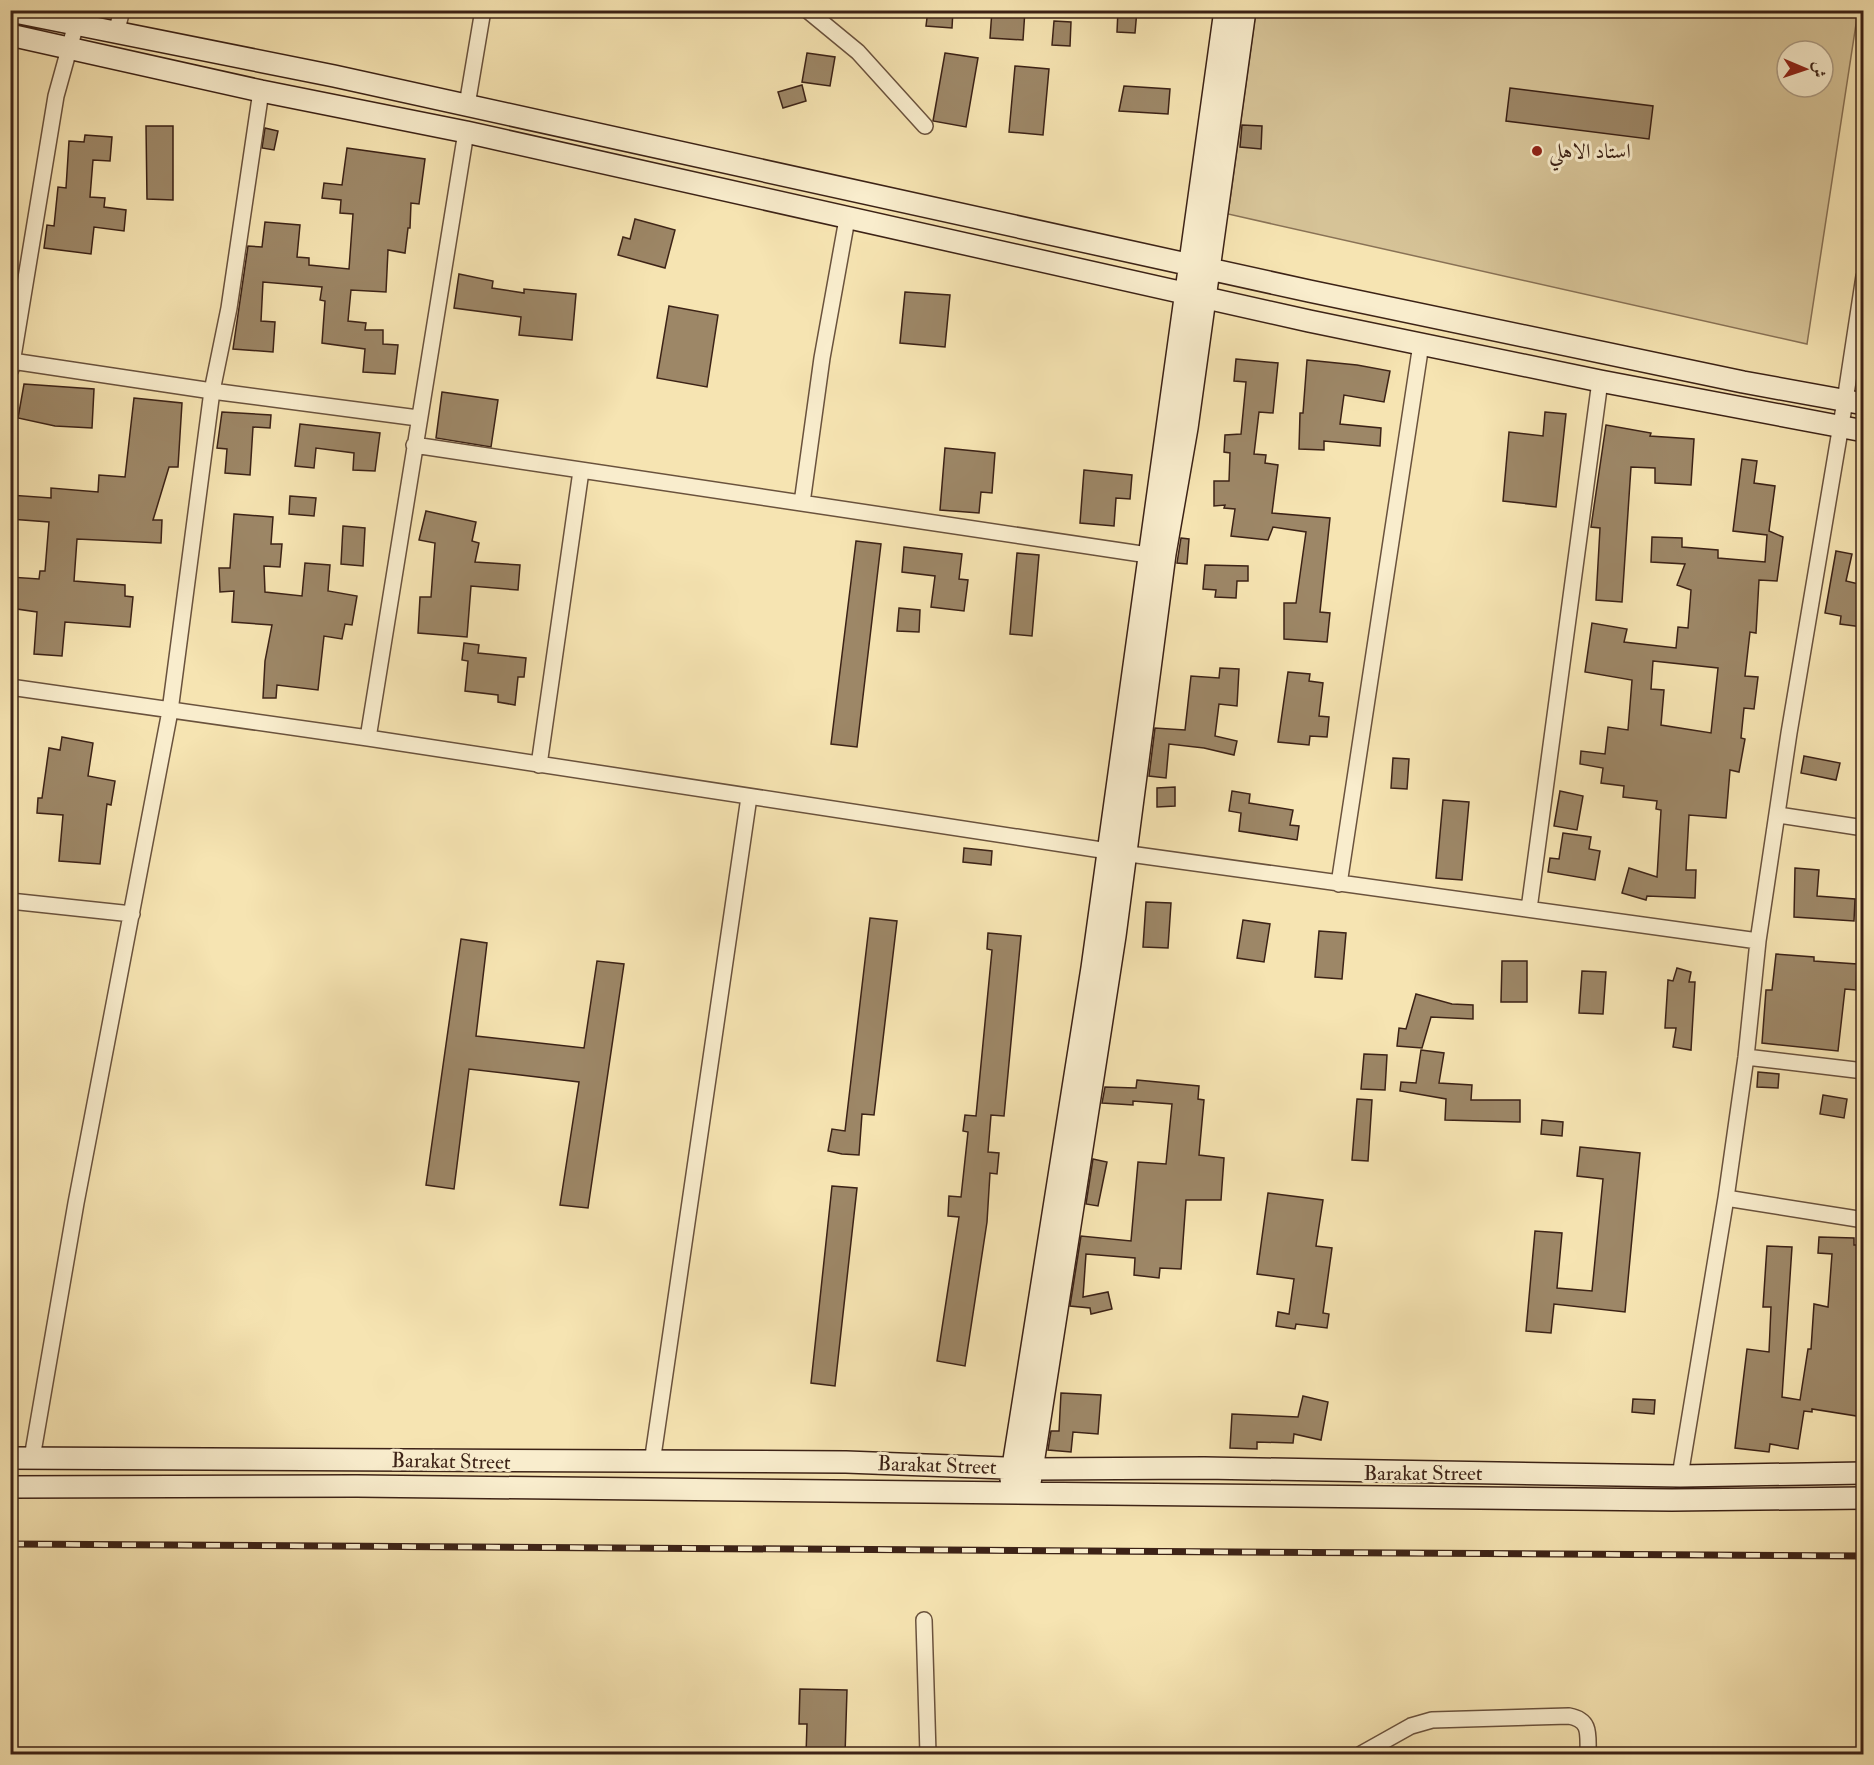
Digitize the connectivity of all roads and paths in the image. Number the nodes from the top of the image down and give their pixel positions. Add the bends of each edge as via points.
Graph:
1 (122, 10) edge
2 (483, 10) edge
3 (807, 10) edge
4 (1225, 10) edge
5 (1245, 10) edge
6 (10, 11) edge
7 (76, 24) junction
8 (116, 33) junction
9 (10, 35) edge
10 (70, 48) junction
11 (261, 91) junction
12 (467, 105) junction
13 (925, 126) dead end
14 (466, 132) junction
15 (847, 219) junction
16 (1198, 267) junction
17 (1863, 276) edge
18 (1195, 295) junction
19 (14, 325) edge
20 (1421, 344) junction
21 (11, 365) edge
22 (1600, 381) junction
23 (212, 391) junction
24 (1854, 402) edge
25 (418, 418) junction
26 (1841, 427) junction
27 (1863, 431) edge
28 (414, 445) junction
29 (581, 471) junction
30 (802, 503) junction
31 (1148, 555) junction
32 (10, 687) edge
33 (170, 711) junction
34 (368, 738) junction
35 (539, 765) junction
36 (749, 797) junction
37 (1778, 815) junction
38 (1863, 828) edge
39 (1118, 853) junction
40 (1340, 884) junction
41 (10, 901) edge
42 (1529, 909) junction
43 (132, 914) junction
44 (1758, 941) junction
45 (1746, 1058) junction
46 (1863, 1071) edge
47 (1726, 1198) junction
48 (1863, 1220) edge
49 (10, 1458) edge
50 (32, 1458) junction
51 (652, 1463) junction
52 (1022, 1468) junction
53 (1863, 1473) edge
54 (1680, 1476) junction
55 (10, 1487) edge
56 (1019, 1492) junction
57 (1863, 1498) edge
58 (924, 1620) dead end
59 (928, 1755) edge
60 (1361, 1755) edge
61 (1588, 1755) edge

1 - 8 street
2 - 12 street
3 - 13 street via 858,52
4 - 16 street
5 - 16 street
6 - 7 street
7 - 8 street
7 - 10 street
8 - 12 street
9 - 10 street
10 - 11 street
10 - 19 street via 56,96
11 - 14 street
11 - 23 street
12 - 16 street
14 - 15 street
14 - 25 street
15 - 18 street
15 - 30 street
16 - 18 street
16 - 24 street
17 - 24 street
18 - 20 street
18 - 31 street
18 - 39 street via 1187,428
19 - 21 street
20 - 22 street
20 - 40 street
21 - 23 street
22 - 26 street
22 - 42 street
23 - 25 street
23 - 33 street
24 - 26 street
25 - 28 street
26 - 27 street
26 - 37 street
28 - 29 street
28 - 34 street
29 - 30 street
29 - 35 street
30 - 31 street
31 - 39 street
32 - 33 street
33 - 34 street
33 - 43 street
34 - 35 street
35 - 36 street
36 - 39 street
36 - 51 street
37 - 38 street
37 - 44 street
39 - 40 street
39 - 52 street via 1092,968
40 - 42 street
41 - 43 street
42 - 44 street
43 - 50 street
44 - 45 street
45 - 46 street
45 - 47 street
47 - 48 street
47 - 54 street
49 - 50 street, Barakat Street
50 - 51 street, Barakat Street
51 - 52 street, Barakat Street via 846,1462
52 - 54 street, Barakat Street
52 - 56 street
53 - 54 street, Barakat Street
55 - 56 street, Barakat Street
56 - 57 street, Barakat Street via 1672,1500
58 - 59 street
60 - 61 street via 1411,1726 1432,1720 1569,1716 1581,1718 1588,1727

